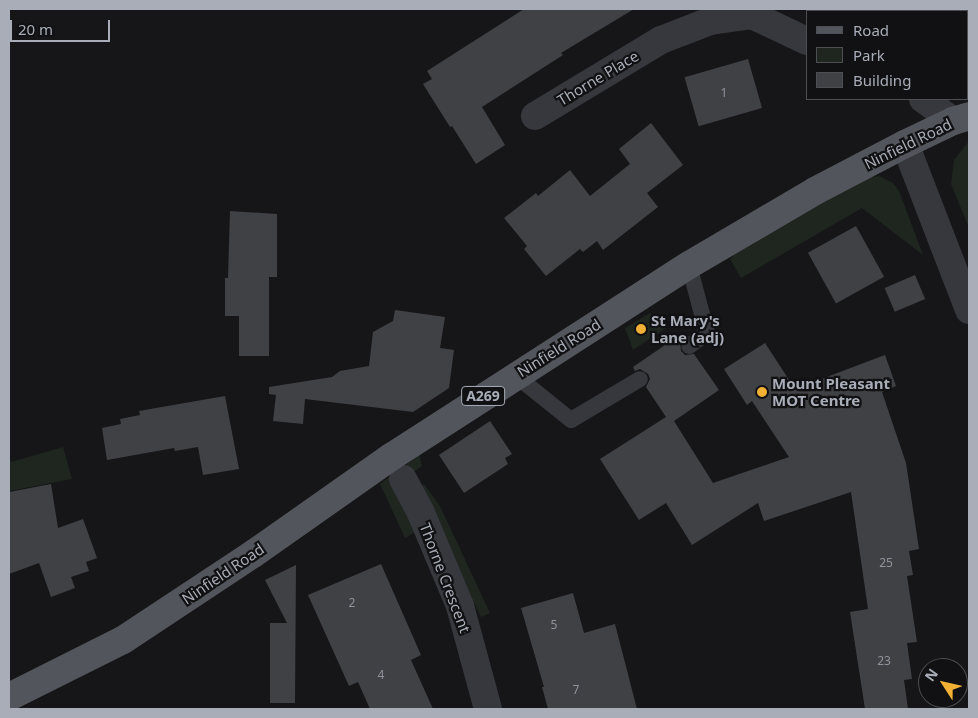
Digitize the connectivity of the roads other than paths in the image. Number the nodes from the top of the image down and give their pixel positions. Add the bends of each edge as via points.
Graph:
1 (752, 12) edge
2 (806, 39) edge
3 (925, 100) edge
4 (535, 116) dead end
5 (961, 119) edge
6 (904, 144) junction
7 (689, 265) junction
8 (969, 310) edge
9 (689, 346) dead end
10 (514, 375) junction
11 (640, 379) dead end
12 (403, 479) dead end
13 (9, 697) edge
14 (488, 709) edge

1 - 2 street
1 - 4 street, Thorne Place via 710,21 661,40
3 - 5 street
5 - 6 main road, Ninfield Road / A269
6 - 7 main road, Ninfield Road / A269
6 - 8 street
7 - 9 lane via 707,332
7 - 10 main road, Ninfield Road / A269
10 - 11 lane via 571,420
10 - 13 main road, Ninfield Road / A269 via 123,640
12 - 14 street, Thorne Crescent via 460,606

